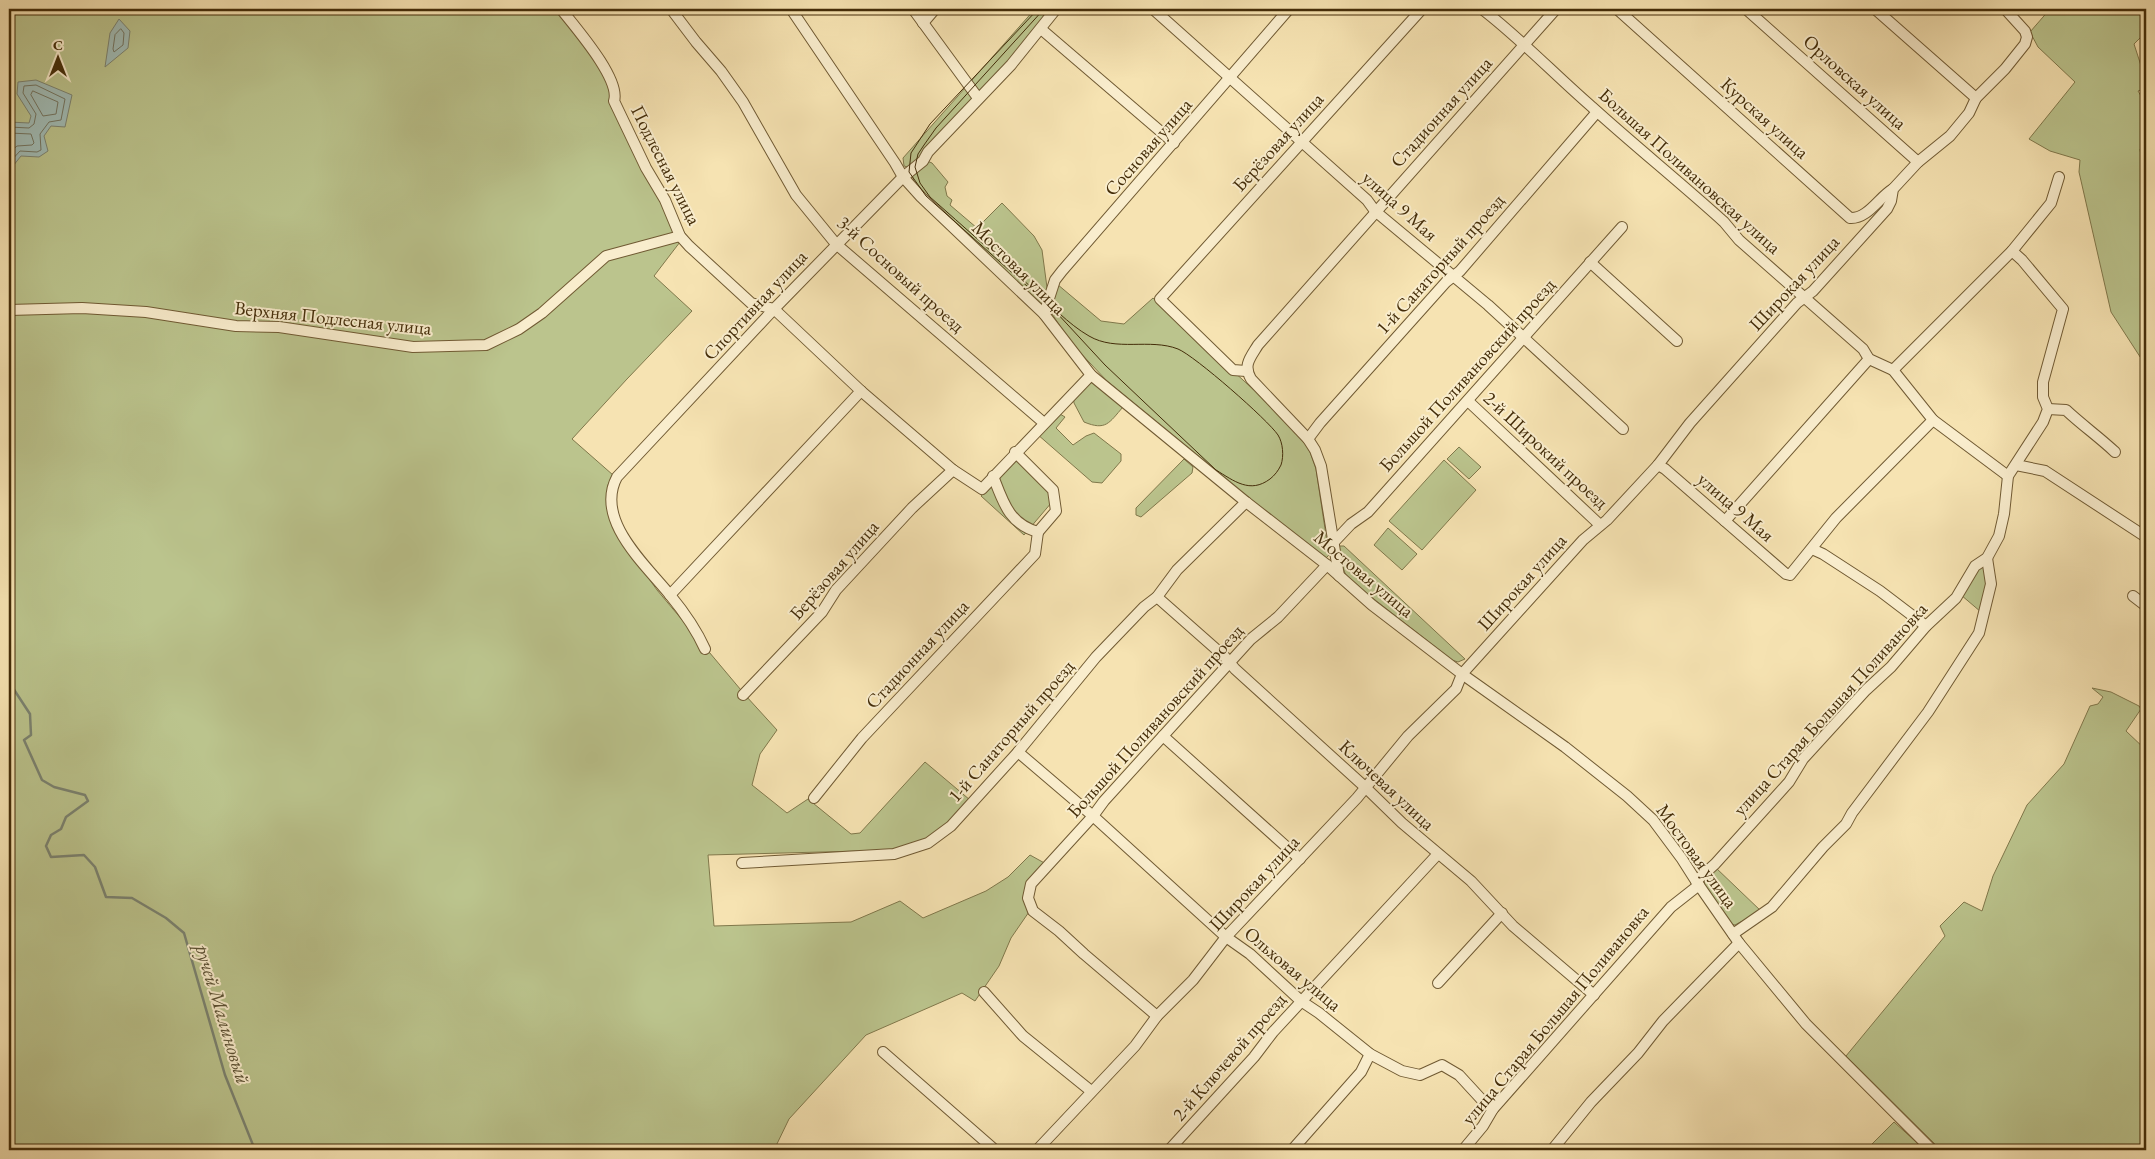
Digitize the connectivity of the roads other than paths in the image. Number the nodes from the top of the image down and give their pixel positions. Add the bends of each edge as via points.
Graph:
1 (561, 9) edge
2 (671, 9) edge
3 (791, 9) edge
4 (913, 9) edge
5 (935, 9) edge
6 (1056, 9) edge
7 (1153, 9) edge
8 (1289, 9) edge
9 (1422, 9) edge
10 (1482, 9) edge
11 (1556, 9) edge
12 (1617, 9) edge
13 (1746, 9) edge
14 (1875, 9) edge
15 (2006, 9) edge
16 (923, 23) junction
17 (1042, 29) junction
18 (1524, 47) junction
19 (1231, 78) junction
20 (978, 98) junction
21 (1976, 98) junction
22 (1597, 112) junction
23 (1302, 142) junction
24 (1174, 143) junction
25 (1918, 162) junction
26 (903, 177) junction
27 (2060, 177) dead end
28 (1893, 189) junction
29 (1375, 212) junction
30 (1622, 227) dead end
31 (680, 236) junction
32 (836, 244) junction
33 (2012, 251) junction
34 (1590, 262) junction
35 (1453, 277) junction
36 (1806, 297) junction
37 (774, 309) junction
38 (9, 310) edge
39 (1044, 314) junction
40 (1523, 338) junction
41 (1677, 341) dead end
42 (1870, 359) junction
43 (1893, 370) junction
44 (1091, 375) junction
45 (1248, 375) junction
46 (861, 391) junction
47 (1468, 401) junction
48 (2048, 409) junction
49 (1933, 420) junction
50 (1044, 423) junction
51 (1623, 429) dead end
52 (1308, 439) junction
53 (1015, 452) junction
54 (2115, 452) dead end
55 (1658, 465) junction
56 (2016, 465) junction
57 (954, 470) junction
58 (993, 476) junction
59 (2008, 476) junction
60 (1246, 502) junction
61 (1725, 522) junction
62 (1600, 525) junction
63 (1038, 532) junction
64 (2146, 537) edge
65 (1334, 542) junction
66 (1812, 549) junction
67 (1987, 558) junction
68 (1327, 565) junction
69 (1339, 576) junction
70 (670, 595) junction
71 (2133, 596) dead end
72 (1157, 597) junction
73 (2146, 606) edge
74 (1926, 626) junction
75 (705, 649) dead end
76 (1230, 662) junction
77 (1462, 674) junction
78 (743, 695) dead end
79 (1164, 736) junction
80 (1018, 752) junction
81 (1365, 787) junction
82 (814, 798) dead end
83 (1093, 816) junction
84 (1437, 855) junction
85 (1300, 859) junction
86 (742, 863) dead end
87 (1697, 883) junction
88 (1502, 913) junction
89 (1226, 937) junction
90 (1736, 938) junction
91 (1438, 983) dead end
92 (984, 992) dead end
93 (1594, 995) junction
94 (1301, 1001) junction
95 (1157, 1016) junction
96 (883, 1052) dead end
97 (1370, 1054) junction
98 (1091, 1091) junction
99 (1493, 1109) junction
100 (995, 1150) edge
101 (1037, 1150) edge
102 (1169, 1150) edge
103 (1292, 1150) edge
104 (1463, 1150) edge
105 (1552, 1150) edge
106 (1932, 1150) edge

1 - 31 street, Подлесная улица via 600,60 616,92 614,101 625,126 665,200
2 - 32 street, 3-й Сосновый проезд via 743,102 796,195
3 - 26 street, Мостовая улица
4 - 16 street
5 - 16 street
6 - 17 street, Спортивная улица
7 - 19 street, улица 9 Мая
8 - 19 street, Сосновая улица
9 - 23 street, Берёзовая улица
10 - 18 street, Большая Поливановская улица via 1511,31
11 - 18 street, Стадионная улица
12 - 28 street, Курская улица via 1850,218 1865,213
13 - 25 street, Орловская улица
14 - 21 street
15 - 21 street, Широкая улица via 2022,25 2027,37 2025,44 2005,70
16 - 20 street
17 - 20 street, Спортивная улица
17 - 24 street
18 - 22 street, Большая Поливановская улица
18 - 29 street, Стадионная улица
19 - 23 street, улица 9 Мая
19 - 24 street, Сосновая улица
20 - 26 street, Спортивная улица via 923,161
21 - 25 street, Широкая улица via 1950,136
22 - 35 street, 1-й Санаторный проезд
22 - 36 street, Большая Поливановская улица via 1672,175 1739,240
23 - 29 street, улица 9 Мая via 1367,200
23 - 45 street, Берёзовая улица via 1160,299 1233,370
24 - 39 street, Сосновая улица via 1055,280
25 - 28 street, Широкая улица
26 - 32 street, Спортивная улица
26 - 39 street, Мостовая улица
27 - 33 street via 2051,203
28 - 36 street, Широкая улица via 1887,209
29 - 35 street, улица 9 Мая
29 - 45 street, Стадионная улица via 1258,345 1247,362
30 - 34 street, Большой Поливановский проезд
31 - 37 street, Подлесная улица via 751,304
31 - 38 street, Верхняя Подлесная улица via 606,256 542,313 486,346 413,347 146,312 82,308
32 - 37 street, Спортивная улица
32 - 50 street, 3-й Сосновый проезд
33 - 43 street
33 - 48 street via 2064,309 2043,382
34 - 40 street, Большой Поливановский проезд
34 - 41 street
35 - 40 street, улица 9 Мая
35 - 52 street, 1-й Санаторный проезд via 1326,415
36 - 42 street, Большая Поливановская улица
36 - 55 street, Широкая улица via 1796,303
37 - 46 street, Подлесная улица
37 - 70 street, Спортивная улица via 612,487 615,520 627,545
39 - 44 street, Мостовая улица
40 - 47 street, Большой Поливановский проезд
40 - 51 street, улица 9 Мая
42 - 43 street, Большая Поливановская улица
42 - 61 street
43 - 49 street, Большая Поливановская улица
44 - 50 street
44 - 60 street, Мостовая улица
45 - 52 street
46 - 57 street, Подлесная улица
46 - 70 street
47 - 62 street, 2-й Широкий проезд
47 - 65 street, Большой Поливановский проезд via 1368,512
48 - 54 street via 2066,410
48 - 56 street
49 - 59 street, Большая Поливановская улица
49 - 66 street via 1836,518
50 - 53 street
52 - 65 street via 1321,466
53 - 58 street
53 - 63 street via 1054,490 1056,511
55 - 61 street, улица 9 Мая
55 - 62 street, Широкая улица
56 - 59 street
56 - 64 street via 2045,472
57 - 58 street, Подлесная улица via 982,489
57 - 78 street, Берёзовая улица via 912,508 836,590 822,612
58 - 63 street via 1010,514 1025,528
59 - 67 street, улица Старая Большая Поливановка via 1999,536
60 - 68 street, Мостовая улица
60 - 72 street, 1-й Санаторный проезд via 1177,570
61 - 66 street, улица 9 Мая via 1786,574 1790,575
62 - 77 street, Широкая улица
63 - 82 street, Стадионная улица via 1035,554 862,738
65 - 69 street
66 - 74 street via 1880,591
67 - 74 street, улица Старая Большая Поливановка via 1975,566 1956,598
67 - 90 street via 1991,584 1979,633 1928,712 1846,824 1772,907
68 - 69 street, Мостовая улица
68 - 76 street, Большой Поливановский проезд
69 - 77 street, Мостовая улица
70 - 75 street, Спортивная улица via 698,632
71 - 73 street
72 - 76 street, Ключевая улица
72 - 80 street, 1-й Санаторный проезд via 1096,658
74 - 87 street, улица Старая Большая Поливановка via 1892,667 1866,690 1803,759 1789,782
76 - 79 street, Большой Поливановский проезд
76 - 81 street, Ключевая улица
77 - 81 street, Широкая улица via 1456,689 1408,736
77 - 87 street, Мостовая улица via 1627,796 1653,820
79 - 83 street, Большой Поливановский проезд
79 - 85 street
80 - 83 street, Ольховая улица
80 - 86 street, 1-й Санаторный проезд via 951,826 928,842 894,854
81 - 84 street, Ключевая улица
81 - 85 street, Широкая улица
83 - 89 street, Ольховая улица
83 - 95 street, Большой Поливановский проезд via 1032,884 1028,898 1033,911
84 - 88 street, Ключевая улица via 1471,881
84 - 94 street, 2-й Ключевой проезд
85 - 89 street, Широкая улица
87 - 90 street, Мостовая улица
87 - 93 street, улица Старая Большая Поливановка via 1670,907
88 - 91 street
88 - 93 street, Ключевая улица
89 - 94 street, Ольховая улица via 1250,954
89 - 95 street, Широкая улица via 1193,980
90 - 105 street
90 - 106 street, Мостовая улица via 1806,1024
92 - 98 street via 1023,1036
93 - 99 street, улица Старая Большая Поливановка
94 - 97 street, Ольховая улица
94 - 102 street, 2-й Ключевой проезд
95 - 98 street, Широкая улица via 1135,1046
96 - 100 street
97 - 99 street, Ольховая улица via 1402,1071 1420,1075 1442,1065 1459,1075
97 - 103 street via 1361,1072
98 - 101 street, Широкая улица
99 - 104 street, улица Старая Большая Поливановка

